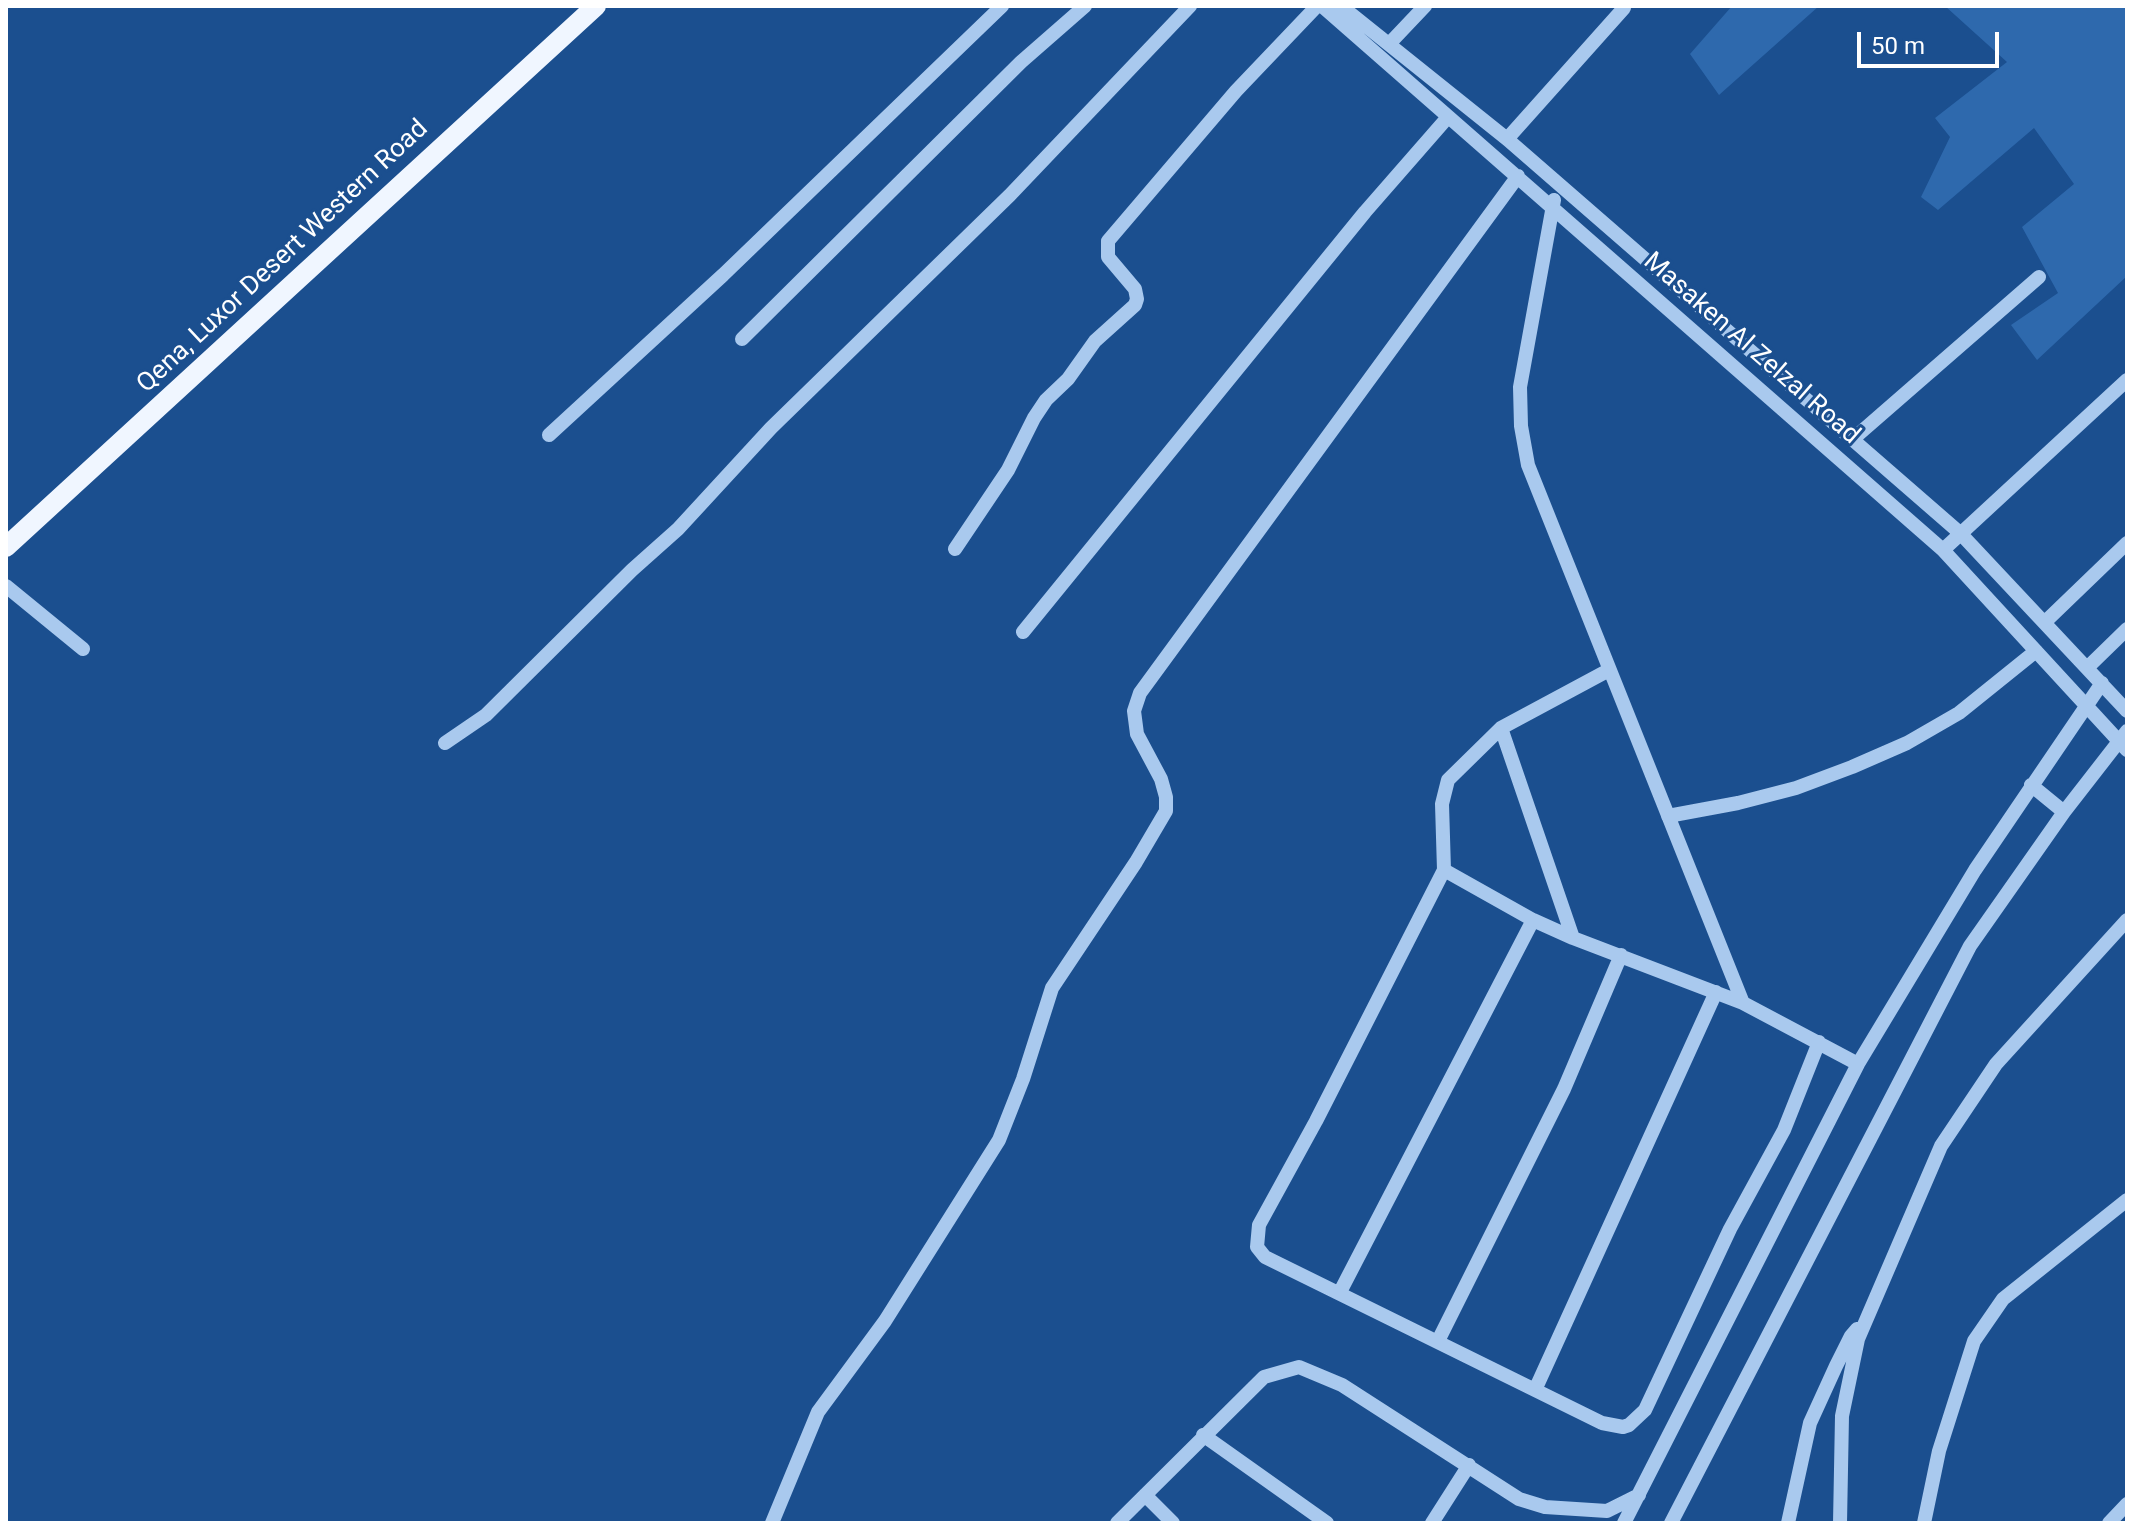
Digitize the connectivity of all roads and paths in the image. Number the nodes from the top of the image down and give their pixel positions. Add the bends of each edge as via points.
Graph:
1 (596, 6) edge
2 (1002, 6) edge
3 (1085, 6) edge
4 (1190, 6) edge
5 (1319, 6) edge
6 (1341, 6) edge
7 (1425, 6) edge
8 (1624, 8) edge
9 (1389, 44) junction
10 (1448, 117) junction
11 (1507, 139) junction
12 (1518, 176) junction
13 (1558, 183) junction
14 (1553, 206) junction
15 (2039, 277) dead end
16 (742, 339) dead end
17 (2127, 380) edge
18 (549, 435) dead end
19 (1853, 439) junction
20 (1960, 533) junction
21 (2127, 543) edge
22 (6, 547) edge
23 (955, 549) dead end
24 (1943, 550) junction
25 (6, 586) edge
26 (2045, 622) junction
27 (2127, 629) edge
28 (1023, 632) dead end
29 (83, 649) dead end
30 (2036, 651) junction
31 (2088, 667) junction
32 (1609, 670) junction
33 (2102, 683) junction
34 (2086, 706) junction
35 (2127, 711) edge
36 (1501, 728) junction
37 (2124, 741) edge
38 (445, 743) dead end
39 (2031, 785) junction
40 (2064, 812) junction
41 (1668, 816) junction
42 (1444, 870) junction
43 (1533, 920) junction
44 (2127, 920) edge
45 (1573, 938) junction
46 (1621, 955) junction
47 (1716, 992) junction
48 (1743, 1003) junction
49 (1819, 1042) junction
50 (1858, 1064) junction
51 (2127, 1200) edge
52 (1340, 1292) junction
53 (1867, 1319) junction
54 (1438, 1341) junction
55 (1535, 1390) junction
56 (1203, 1435) junction
57 (1469, 1465) junction
58 (1145, 1495) junction
59 (1639, 1495) junction
60 (2127, 1504) edge
61 (1564, 1516) edge
62 (772, 1523) edge
63 (1117, 1523) edge
64 (1173, 1523) edge
65 (1327, 1523) edge
66 (1432, 1523) edge
67 (1624, 1523) edge
68 (1671, 1523) edge
69 (1788, 1523) edge
70 (1840, 1523) edge
71 (1924, 1523) edge
72 (2109, 1523) edge

1 - 22 main road, Qena, Luxor Desert Western Road
2 - 18 street
3 - 16 street via 1021,62
4 - 38 street via 1010,195 771,428 678,529 486,715
5 - 10 street, Masaken Al Zelzal Road
5 - 23 street via 1236,91 1108,241 1108,257 1135,289 1135,305 1095,341 1046,400 1008,470
6 - 9 street, Masaken Al Zelzal Road
7 - 9 street
8 - 11 street
9 - 11 street, Masaken Al Zelzal Road
10 - 12 street, Masaken Al Zelzal Road
10 - 28 street
11 - 13 street, Masaken Al Zelzal Road
12 - 14 street, Masaken Al Zelzal Road
12 - 62 street via 1140,693 1134,711 1137,734 1161,779 1166,811 1052,988 999,1140 885,1321 818,1412
13 - 14 street
13 - 19 street, Masaken Al Zelzal Road
14 - 24 street, Masaken Al Zelzal Road
14 - 32 street via 1520,387 1521,426 1528,465
15 - 19 street
17 - 20 street
19 - 20 street, Masaken Al Zelzal Road
20 - 24 street
20 - 26 street, Masaken Al Zelzal Road
21 - 26 street
24 - 30 street, Masaken Al Zelzal Road
25 - 29 street
26 - 31 street, Masaken Al Zelzal Road
27 - 31 street
30 - 34 street, Masaken Al Zelzal Road
30 - 41 street via 1959,713 1879,755 1796,788
31 - 33 street, Masaken Al Zelzal Road
32 - 36 street
32 - 41 street
33 - 34 street
33 - 35 street, Masaken Al Zelzal Road
34 - 37 street, Masaken Al Zelzal Road
34 - 39 street
36 - 42 street via 1448,780 1442,804
36 - 45 street
37 - 40 street
39 - 40 street
39 - 50 street
40 - 68 street via 1970,946
41 - 48 street
42 - 43 street
42 - 52 street via 1259,1225 1257,1247 1265,1257
43 - 45 street
43 - 52 street
44 - 53 street via 1996,1064 1941,1146
45 - 46 street
46 - 47 street
46 - 54 street via 1564,1089
47 - 48 street
47 - 55 street
48 - 49 street
49 - 50 street
49 - 55 street via 1784,1130 1730,1229 1642,1415 1623,1427 1602,1423
50 - 59 street
51 - 71 street via 2003,1299 1974,1341 1939,1451
52 - 54 street
53 - 69 street via 1851,1336 1810,1423
53 - 70 street via 1842,1416
54 - 55 street
56 - 57 street via 1264,1377 1299,1367 1342,1385
56 - 58 street
56 - 65 street
57 - 61 street via 1519,1499
57 - 66 street
58 - 63 street
58 - 64 street
59 - 61 street via 1607,1511
59 - 67 street
60 - 72 street

